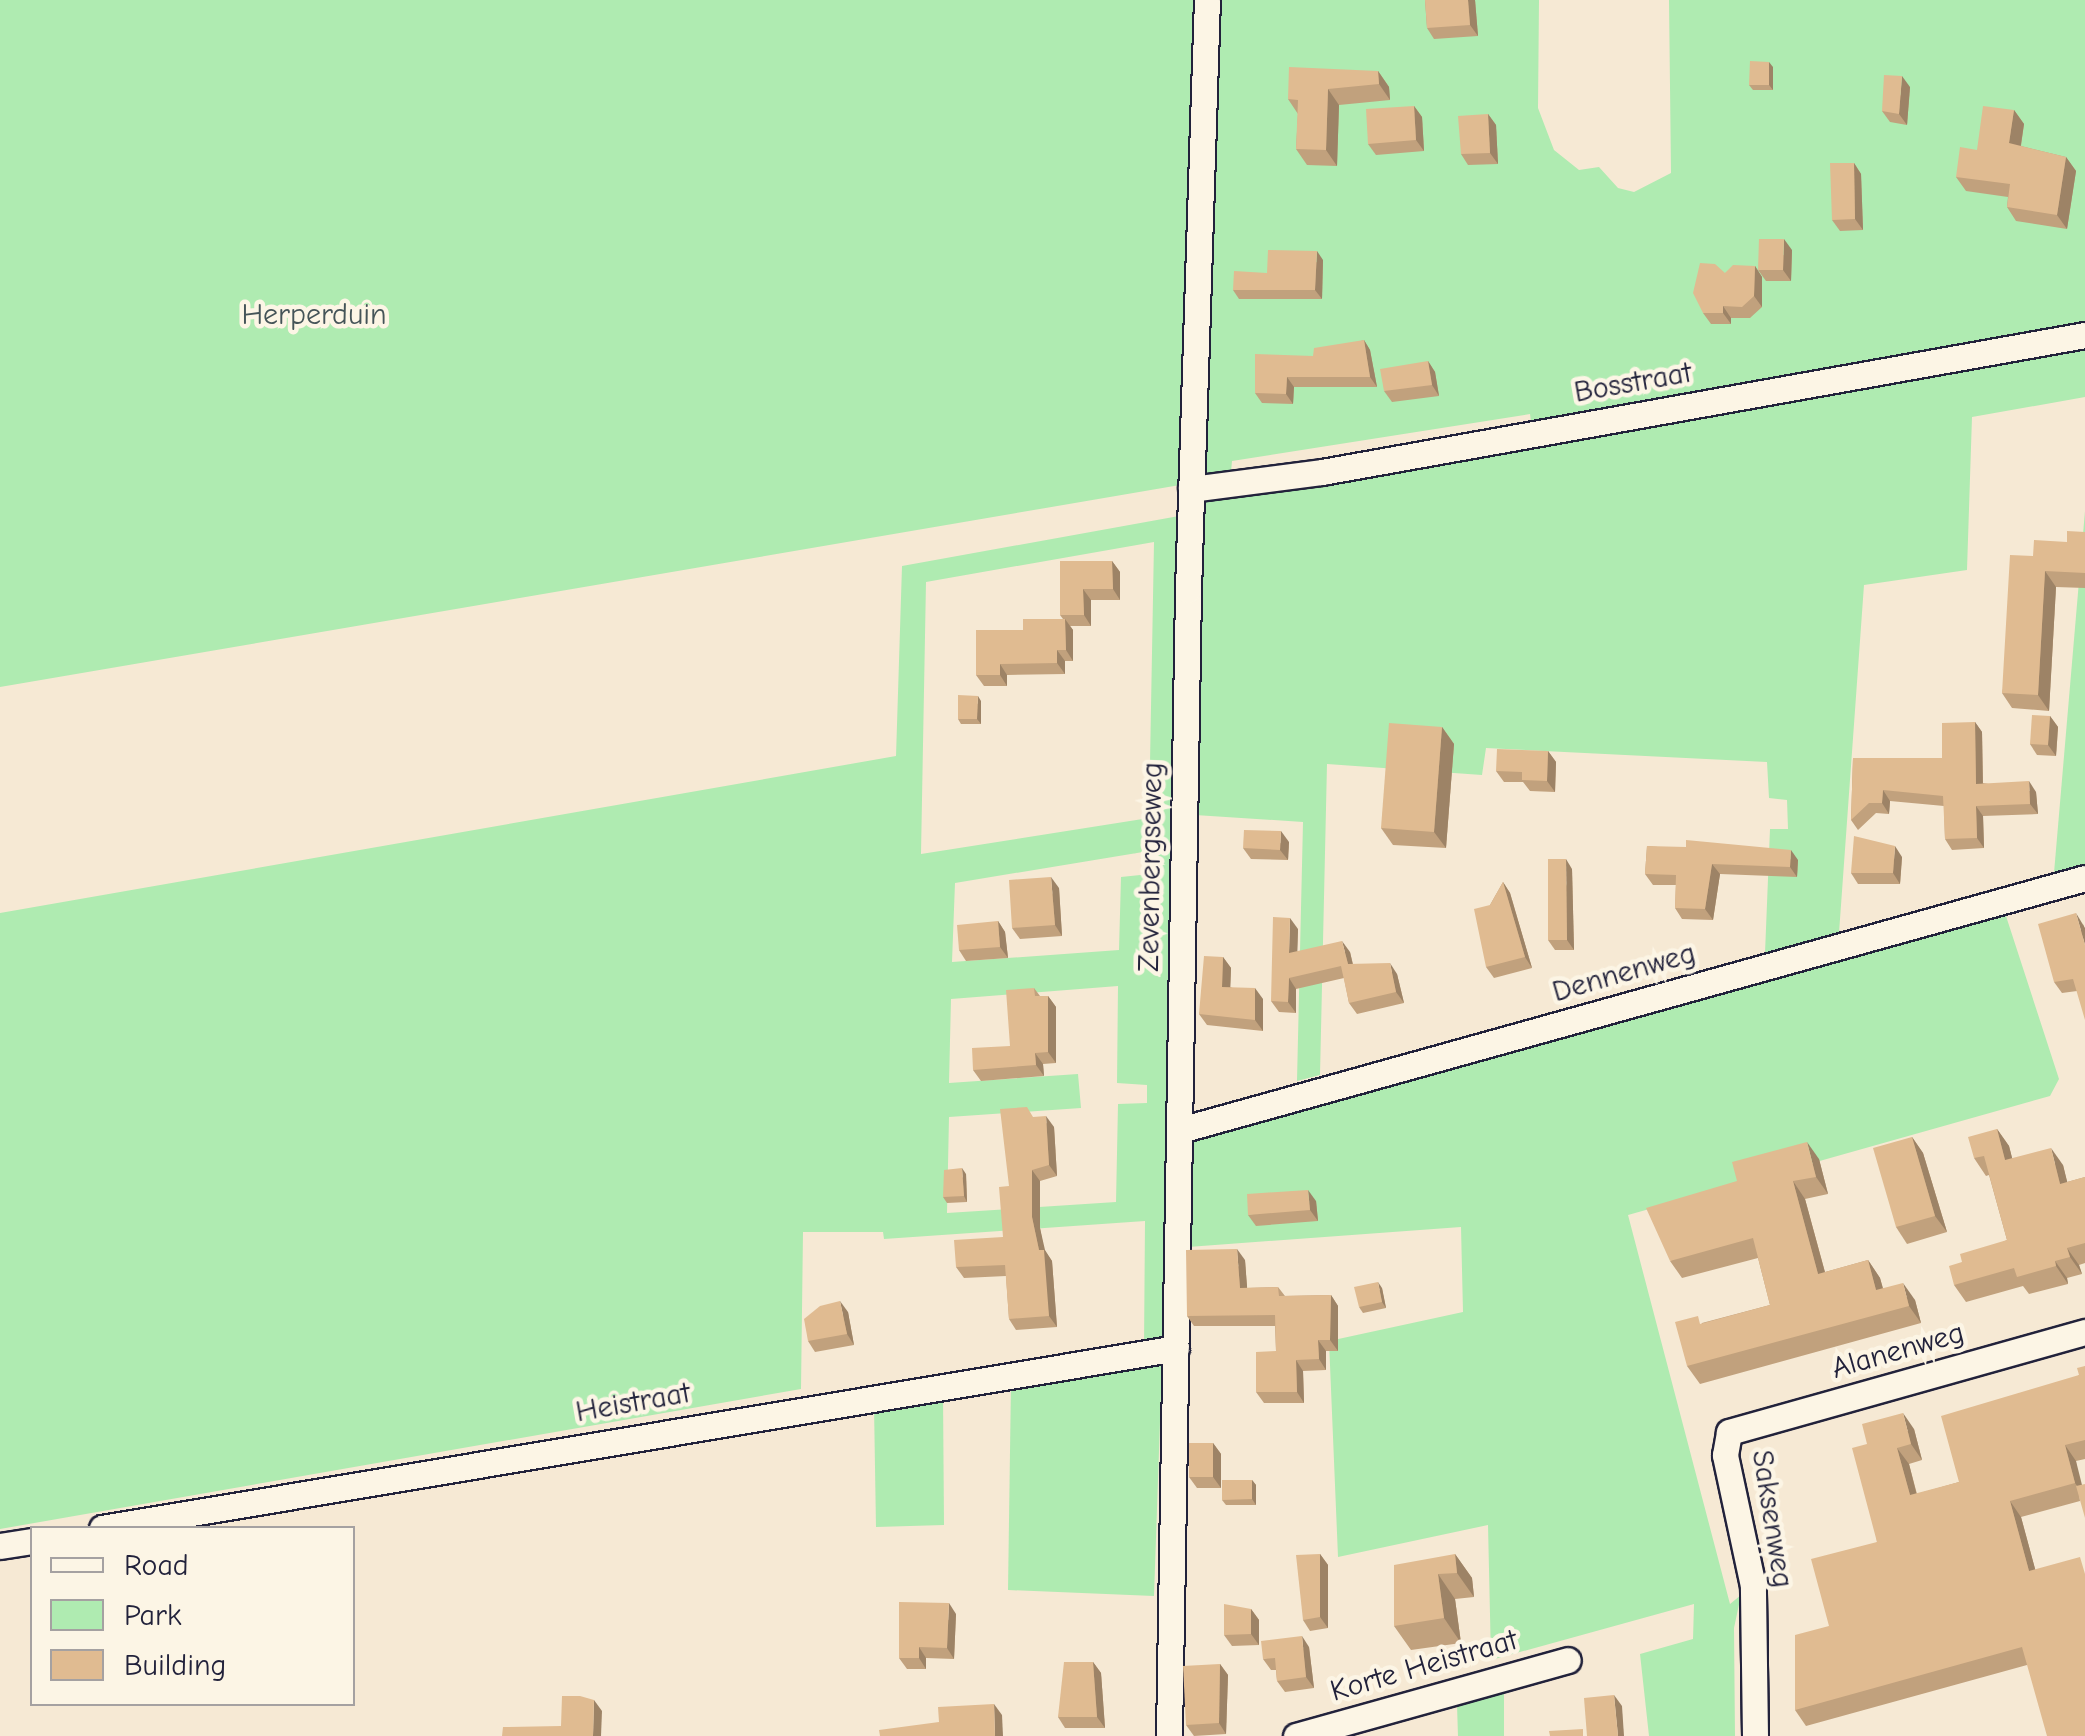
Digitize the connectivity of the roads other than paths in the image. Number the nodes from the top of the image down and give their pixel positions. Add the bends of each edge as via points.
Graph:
1 (1207, 0) edge
2 (2085, 336) edge
3 (1191, 489) junction
4 (2085, 878) edge
5 (1180, 1130) junction
6 (2085, 1332) edge
7 (1176, 1348) junction
8 (1729, 1432) joint
9 (114, 1526) edge
10 (30, 1540) edge
11 (0, 1546) edge
12 (1568, 1660) dead end
13 (1170, 1736) edge
14 (1296, 1736) edge
15 (1755, 1736) edge

1 - 3 street, Zevenbergseweg
2 - 3 street, Bosstraat via 1322,472
3 - 5 street, Zevenbergseweg
4 - 5 street, Dennenweg
5 - 7 street, Zevenbergseweg
6 - 8 street, Alanenweg
7 - 9 street, Heistraat
7 - 13 street, Zevenbergseweg
8 - 15 street, Saksenweg via 1725,1455 1753,1586
10 - 11 street
12 - 14 street, Korte Heistraat

